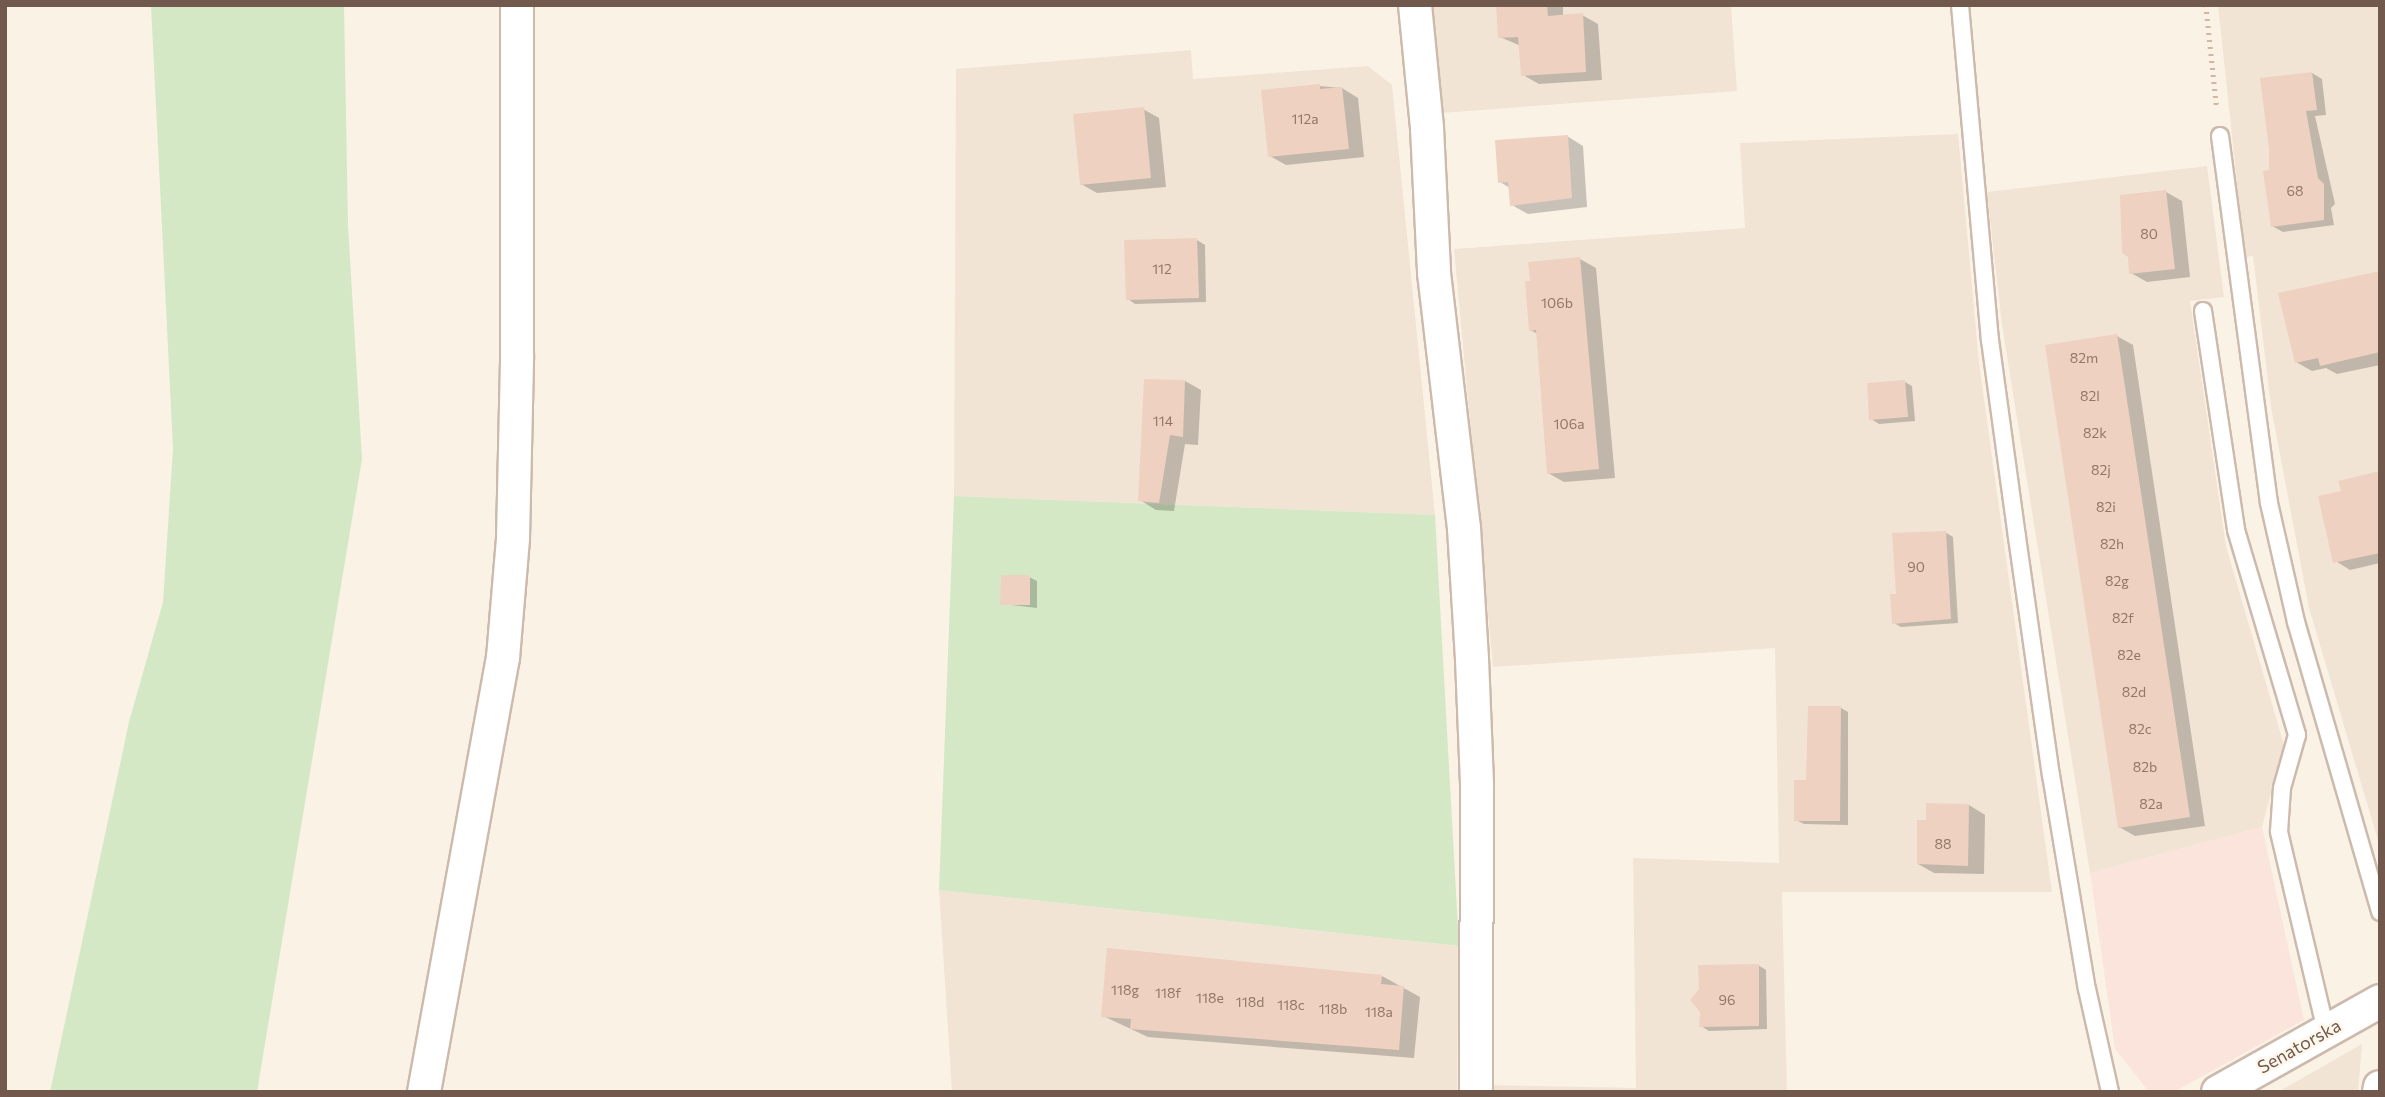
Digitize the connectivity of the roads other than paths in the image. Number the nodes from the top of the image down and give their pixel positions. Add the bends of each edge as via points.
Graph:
1 (517, 5) edge
2 (1415, 5) edge
3 (1960, 5) edge
4 (2220, 136) road end
5 (2203, 311) dead end
6 (2380, 912) edge
7 (2380, 1001) edge
8 (2326, 1031) junction
9 (424, 1092) edge
10 (1476, 1092) edge
11 (2110, 1092) edge
12 (2218, 1092) edge

1 - 9 street via 517,381 513,538 503,658
2 - 10 street via 1434,273 1464,528 1472,659 1477,785
3 - 11 lane via 1990,340 2017,537 2085,976
4 - 6 lane via 2269,503 2296,622
5 - 8 lane via 2236,530 2297,736 2283,788 2279,832
7 - 8 street, Senatorska
8 - 12 street, Senatorska

